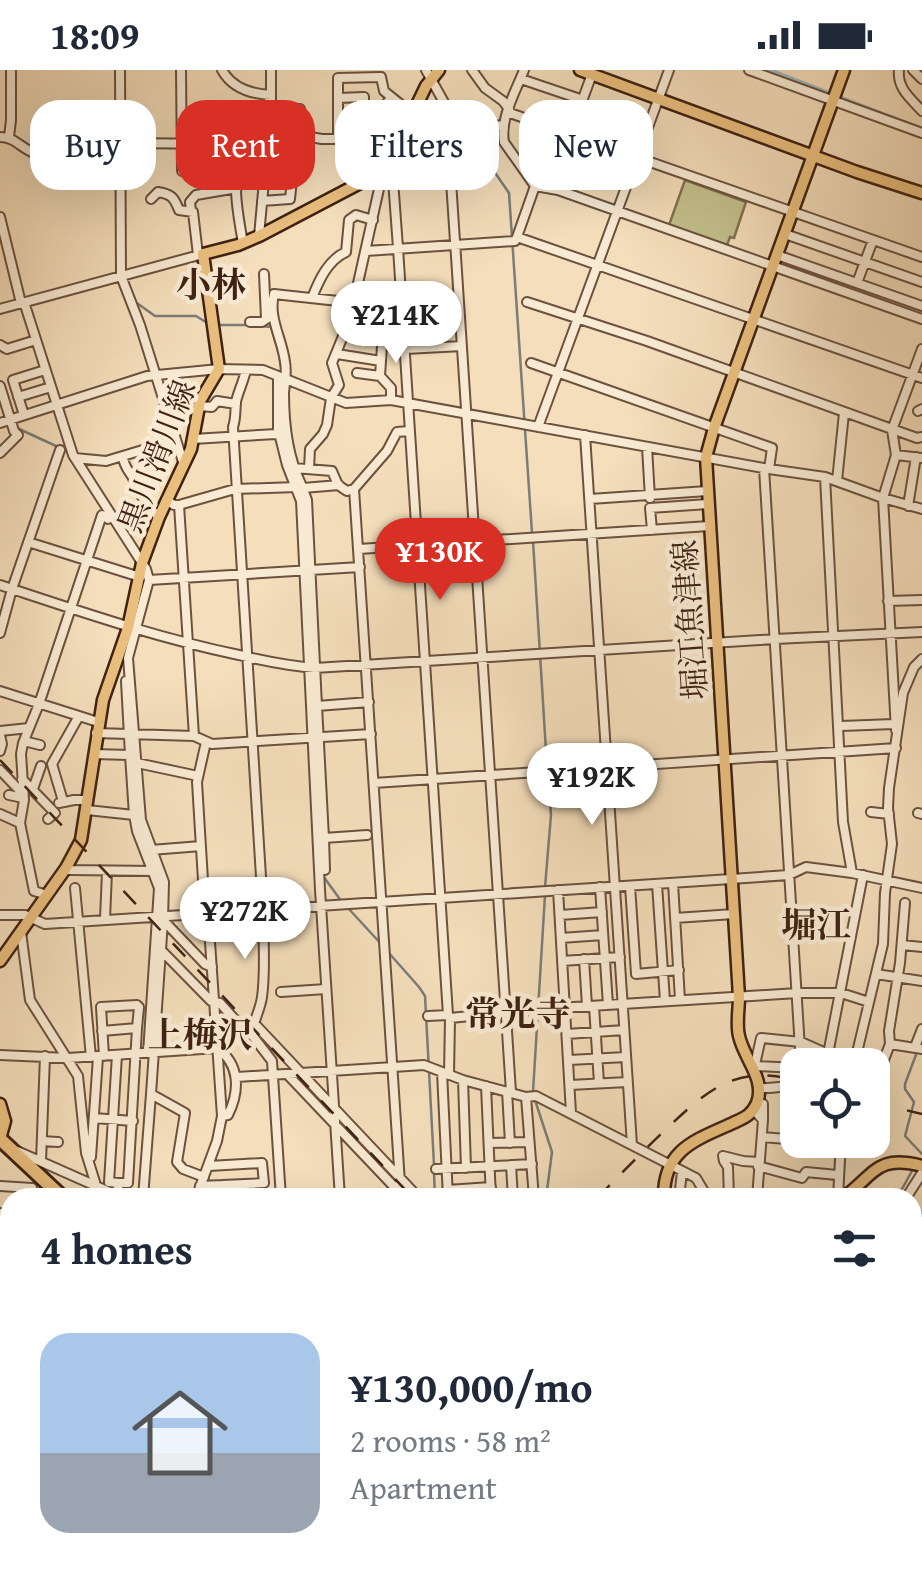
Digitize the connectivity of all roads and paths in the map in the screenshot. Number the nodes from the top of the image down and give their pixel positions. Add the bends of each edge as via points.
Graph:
1 (11, 70) edge
2 (120, 70) edge
3 (181, 70) edge
4 (222, 70) edge
5 (271, 70) edge
6 (439, 70) edge
7 (472, 70) edge
8 (669, 70) edge
9 (749, 70) edge
10 (844, 70) edge
11 (899, 70) edge
12 (913, 70) edge
13 (585, 72) edge
14 (382, 74) edge
15 (522, 74) edge
16 (428, 75) edge
17 (363, 78) junction
18 (922, 78) edge
19 (834, 96) junction
20 (364, 97) joint
21 (338, 98) joint
22 (391, 98) joint
23 (658, 98) junction
24 (120, 100) edge
25 (181, 100) edge
26 (261, 100) edge
27 (270, 100) edge
28 (394, 100) edge
29 (418, 100) edge
30 (443, 100) edge
31 (583, 100) joint
32 (922, 110) edge
33 (508, 111) junction
34 (653, 111) edge
35 (519, 115) edge
36 (499, 126) edge
37 (503, 126) junction
38 (922, 134) edge
39 (4, 137) edge
40 (30, 151) edge
41 (813, 156) junction
42 (653, 162) edge
43 (519, 163) edge
44 (120, 190) edge
45 (225, 190) edge
46 (237, 190) edge
47 (263, 190) edge
48 (290, 190) edge
49 (345, 190) edge
50 (380, 190) edge
51 (394, 190) edge
52 (452, 190) edge
53 (534, 190) edge
54 (558, 190) edge
55 (623, 190) edge
56 (922, 193) edge
57 (151, 199) dead end
58 (290, 199) junction
59 (262, 200) junction
60 (616, 210) junction
61 (191, 211) junction
62 (793, 212) junction
63 (0, 217) edge
64 (293, 219) junction
65 (373, 220) junction
66 (785, 234) junction
67 (259, 236) junction
68 (517, 236) junction
69 (872, 240) junction
70 (243, 243) junction
71 (456, 244) junction
72 (398, 248) junction
73 (366, 251) junction
74 (911, 253) junction
75 (200, 255) junction
76 (922, 257) edge
77 (775, 260) junction
78 (865, 262) junction
79 (596, 264) junction
80 (264, 274) dead end
81 (904, 275) junction
82 (121, 276) junction
83 (922, 282) edge
84 (857, 283) junction
85 (312, 298) junction
86 (23, 302) junction
87 (527, 302) dead end
88 (353, 305) junction
89 (922, 306) edge
90 (0, 309) edge
91 (270, 318) junction
92 (577, 318) junction
93 (922, 318) edge
94 (350, 319) junction
95 (754, 320) junction
96 (250, 322) dead end
97 (383, 332) junction
98 (404, 332) junction
99 (36, 340) junction
100 (0, 345) edge
101 (462, 346) junction
102 (405, 349) junction
103 (922, 349) edge
104 (337, 354) junction
105 (380, 360) junction
106 (532, 363) dead end
107 (219, 369) junction
108 (46, 370) junction
109 (246, 370) junction
110 (558, 372) junction
111 (357, 373) dead end
112 (155, 374) junction
113 (734, 374) junction
114 (380, 376) junction
115 (917, 377) edge
116 (282, 378) junction
117 (0, 386) edge
118 (51, 387) junction
119 (18, 398) junction
120 (330, 398) junction
121 (390, 400) junction
122 (408, 403) junction
123 (236, 404) junction
124 (56, 405) junction
125 (198, 406) junction
126 (844, 413) junction
127 (466, 414) junction
128 (24, 415) junction
129 (10, 420) junction
130 (0, 423) edge
131 (538, 427) junction
132 (714, 428) junction
133 (892, 430) junction
134 (409, 431) junction
135 (276, 434) dead end
136 (585, 435) junction
137 (233, 436) junction
138 (922, 437) edge
139 (193, 439) junction
140 (176, 440) junction
141 (647, 447) junction
142 (60, 450) dead end
143 (0, 453) edge
144 (896, 454) junction
145 (122, 457) junction
146 (706, 457) junction
147 (919, 457) edge
148 (75, 458) junction
149 (184, 465) junction
150 (294, 468) junction
151 (309, 469) junction
152 (767, 469) junction
153 (825, 477) junction
154 (837, 481) junction
155 (339, 485) junction
156 (299, 486) junction
157 (236, 489) junction
158 (354, 489) junction
159 (707, 491) junction
160 (649, 494) junction
161 (883, 498) junction
162 (590, 499) junction
163 (166, 500) junction
164 (708, 504) junction
165 (179, 505) junction
166 (908, 506) junction
167 (650, 508) junction
168 (922, 510) edge
169 (112, 517) junction
170 (158, 517) junction
171 (709, 526) junction
172 (652, 530) junction
173 (592, 534) junction
174 (28, 542) junction
175 (475, 542) junction
176 (419, 546) junction
177 (359, 549) junction
178 (86, 560) junction
179 (142, 564) junction
180 (360, 567) junction
181 (308, 570) junction
182 (241, 575) junction
183 (183, 578) junction
184 (144, 579) junction
185 (0, 585) edge
186 (12, 589) junction
187 (922, 600) edge
188 (888, 601) junction
189 (4, 604) edge
190 (70, 608) junction
191 (132, 629) junction
192 (889, 632) junction
193 (922, 632) edge
194 (0, 634) edge
195 (832, 636) junction
196 (775, 638) junction
197 (717, 642) junction
198 (188, 645) junction
199 (599, 650) junction
200 (124, 656) dead end
201 (247, 657) junction
202 (482, 657) junction
203 (922, 659) edge
204 (424, 662) junction
205 (366, 665) junction
206 (311, 668) junction
207 (0, 691) edge
208 (369, 702) junction
209 (39, 704) junction
210 (316, 706) junction
211 (78, 716) junction
212 (894, 724) junction
213 (841, 726) dead end
214 (29, 728) junction
215 (97, 728) junction
216 (0, 733) edge
217 (132, 733) junction
218 (168, 734) junction
219 (371, 734) junction
220 (898, 734) junction
221 (194, 736) junction
222 (316, 737) junction
223 (24, 741) junction
224 (252, 741) junction
225 (206, 742) junction
226 (40, 745) dead end
227 (167, 748) dead end
228 (896, 748) junction
229 (0, 751) edge
230 (839, 752) junction
231 (94, 754) junction
232 (782, 756) junction
233 (134, 759) junction
234 (724, 760) junction
235 (42, 766) dead end
236 (607, 768) junction
237 (0, 770) edge
238 (490, 775) junction
239 (198, 776) junction
240 (22, 779) junction
241 (433, 779) junction
242 (374, 783) junction
243 (36, 792) junction
244 (9, 794) dead end
245 (23, 797) junction
246 (63, 801) junction
247 (87, 805) junction
248 (50, 806) junction
249 (871, 812) dead end
250 (0, 814) edge
251 (134, 814) junction
252 (889, 814) junction
253 (48, 820) dead end
254 (20, 823) junction
255 (367, 835) dead end
256 (324, 838) junction
257 (200, 846) junction
258 (151, 850) junction
259 (321, 852) junction
260 (66, 868) junction
261 (325, 870) dead end
262 (157, 871) junction
263 (107, 872) junction
264 (852, 873) junction
265 (790, 875) junction
266 (863, 875) junction
267 (731, 879) junction
268 (887, 880) junction
269 (673, 883) junction
270 (657, 884) junction
271 (615, 886) junction
272 (630, 886) junction
273 (76, 888) dead end
274 (600, 888) junction
275 (922, 888) edge
276 (558, 890) junction
277 (498, 894) junction
278 (47, 896) junction
279 (440, 897) junction
280 (382, 901) junction
281 (905, 903) dead end
282 (320, 905) junction
283 (263, 909) junction
284 (602, 912) junction
285 (207, 913) junction
286 (734, 914) junction
287 (0, 915) edge
288 (560, 915) junction
289 (162, 917) junction
290 (30, 918) junction
291 (675, 918) junction
292 (105, 919) junction
293 (78, 921) junction
294 (21, 932) junction
295 (604, 935) junction
296 (561, 938) junction
297 (902, 945) junction
298 (922, 947) edge
299 (161, 950) junction
300 (620, 957) junction
301 (0, 958) edge
302 (605, 958) junction
303 (584, 960) junction
304 (562, 961) junction
305 (212, 967) junction
306 (678, 970) junction
307 (663, 972) junction
308 (876, 974) junction
309 (897, 978) junction
310 (922, 980) edge
311 (326, 988) junction
312 (281, 992) dead end
313 (798, 993) junction
314 (841, 993) junction
315 (739, 996) junction
316 (680, 1000) junction
317 (666, 1001) junction
318 (214, 1002) junction
319 (870, 1002) junction
320 (622, 1004) junction
321 (608, 1005) junction
322 (590, 1006) junction
323 (566, 1008) junction
324 (506, 1012) junction
325 (428, 1016) dead end
326 (448, 1016) junction
327 (253, 1022) junction
328 (238, 1023) junction
329 (216, 1024) junction
330 (138, 1028) junction
331 (922, 1028) edge
332 (624, 1030) junction
333 (102, 1032) junction
334 (595, 1032) junction
335 (567, 1034) junction
336 (801, 1042) junction
337 (890, 1044) junction
338 (217, 1048) junction
339 (800, 1048) edge
340 (814, 1048) edge
341 (829, 1048) edge
342 (858, 1048) edge
343 (888, 1048) edge
344 (919, 1048) edge
345 (151, 1052) junction
346 (0, 1054) edge
347 (137, 1054) junction
348 (117, 1055) junction
349 (46, 1056) junction
350 (626, 1056) junction
351 (98, 1057) junction
352 (68, 1058) junction
353 (597, 1058) junction
354 (568, 1060) junction
355 (780, 1066) edge
356 (755, 1067) junction
357 (393, 1068) junction
358 (331, 1072) junction
359 (446, 1073) junction
360 (303, 1074) junction
361 (288, 1075) junction
362 (273, 1076) junction
363 (237, 1077) junction
364 (463, 1080) junction
365 (627, 1082) junction
366 (599, 1083) junction
367 (570, 1085) junction
368 (486, 1086) junction
369 (759, 1088) junction
370 (780, 1089) edge
371 (509, 1091) junction
372 (151, 1094) junction
373 (526, 1097) junction
374 (0, 1104) edge
375 (758, 1107) junction
376 (334, 1108) junction
377 (571, 1113) junction
378 (222, 1116) junction
379 (94, 1118) junction
380 (114, 1119) junction
381 (132, 1120) junction
382 (335, 1126) junction
383 (1, 1137) edge
384 (762, 1137) junction
385 (780, 1138) edge
386 (42, 1141) junction
387 (58, 1142) dead end
388 (529, 1142) junction
389 (510, 1143) junction
390 (489, 1144) junction
391 (632, 1145) junction
392 (841, 1158) edge
393 (41, 1161) junction
394 (532, 1164) junction
395 (759, 1164) junction
396 (511, 1165) junction
397 (670, 1165) junction
398 (209, 1166) junction
399 (490, 1166) junction
400 (466, 1168) junction
401 (436, 1169) dead end
402 (446, 1169) junction
403 (922, 1169) edge
404 (63, 1172) junction
405 (682, 1172) junction
406 (838, 1175) junction
407 (51, 1178) dead end
408 (400, 1178) junction
409 (96, 1182) dead end
410 (119, 1182) junction
411 (202, 1182) junction
412 (223, 1185) junction
413 (491, 1187) joint
414 (42, 1188) edge
415 (52, 1188) edge
416 (102, 1188) edge
417 (120, 1188) edge
418 (144, 1188) edge
419 (200, 1188) edge
420 (223, 1188) edge
421 (280, 1188) edge
422 (339, 1188) edge
423 (394, 1188) edge
424 (401, 1188) edge
425 (409, 1188) edge
426 (448, 1188) edge
427 (485, 1188) edge
428 (512, 1188) edge
429 (533, 1188) edge
430 (665, 1188) edge
431 (680, 1188) edge
432 (702, 1188) edge
433 (729, 1188) edge
434 (757, 1188) edge
435 (839, 1188) edge
436 (853, 1188) edge

1 - 39 street via 11,120
2 - 24 street
3 - 25 street
4 - 26 street
5 - 27 street
6 - 16 main road
7 - 33 street
8 - 23 street
9 - 19 street
10 - 19 main road, 堀江魚津線
11 - 32 street via 900,88
12 - 18 street
13 - 23 main road
13 - 31 street
14 - 17 street
14 - 22 street
15 - 31 street
15 - 33 street
16 - 29 main road
16 - 30 street
17 - 20 street
17 - 21 street via 338,78
19 - 38 street
19 - 41 main road, 堀江魚津線
20 - 21 street
22 - 28 street
23 - 34 street
23 - 41 main road
33 - 35 street
33 - 37 street
36 - 37 street
37 - 43 street via 504,142
39 - 40 street
41 - 56 main road
41 - 62 main road, 堀江魚津線
42 - 62 street
44 - 82 street
45 - 61 street via 196,195
46 - 70 street
47 - 59 street
48 - 58 street
49 - 64 main road
50 - 65 street
51 - 72 street
52 - 71 street
53 - 68 street
54 - 60 street
55 - 60 street
57 - 61 street via 169,194 179,210
58 - 59 street
58 - 64 street
59 - 67 street
60 - 77 street
60 - 79 street
61 - 75 street
62 - 66 main road, 堀江魚津線
62 - 69 street
63 - 86 street
64 - 67 main road
65 - 73 street
65 - 85 street via 348,220 346,252
66 - 77 main road, 堀江魚津線
66 - 78 street
67 - 70 main road
68 - 71 street
68 - 79 street
69 - 74 street
69 - 78 street
70 - 75 main road
71 - 72 street
71 - 101 street
72 - 73 street
72 - 98 street
73 - 88 street
74 - 76 street
74 - 81 street
75 - 82 street
75 - 107 main road, 黒川滑川線
77 - 84 street
77 - 93 street
77 - 95 main road, 堀江魚津線
78 - 81 street
78 - 84 street
79 - 92 street
79 - 95 street
80 - 91 street
81 - 83 street
82 - 86 street
82 - 112 street
84 - 89 street
85 - 88 street
85 - 91 street via 274,294
86 - 90 street
86 - 99 street
87 - 92 street
88 - 94 street
91 - 96 street
91 - 116 street via 284,355
92 - 110 street
92 - 113 street
94 - 97 street
94 - 104 street
95 - 113 main road, 堀江魚津線
95 - 115 street
97 - 98 street
97 - 105 street
98 - 102 street
99 - 100 street
99 - 108 street
101 - 102 street
101 - 127 street
102 - 122 street
103 - 115 street
104 - 105 street
104 - 120 street via 332,363 339,385
105 - 114 street
106 - 110 street
107 - 109 street
107 - 112 street
107 - 125 main road, 黒川滑川線
108 - 118 street
108 - 119 street via 13,380
109 - 116 street
109 - 123 street
110 - 131 street
110 - 132 street
111 - 114 street
112 - 124 street
112 - 140 street
113 - 126 street
113 - 132 main road, 堀江魚津線
114 - 121 street via 391,388
115 - 133 street
116 - 120 street
116 - 150 street
116 - 156 street via 278,429
117 - 129 street
118 - 119 street
118 - 124 street
119 - 128 street
120 - 121 street
120 - 151 street
121 - 122 street
122 - 127 street
122 - 134 street
123 - 125 street
123 - 137 street
124 - 128 street
124 - 148 street
125 - 139 main road, 黒川滑川線
126 - 133 street
126 - 154 street
127 - 131 street
127 - 175 street
128 - 129 street
129 - 130 street
129 - 143 street via 18,435
131 - 136 street
132 - 146 main road, 堀江魚津線
132 - 152 street via 772,448
133 - 138 street
133 - 144 street
134 - 158 street via 397,432
134 - 176 street
135 - 137 street
136 - 141 street
136 - 162 street
137 - 139 street
137 - 157 street
139 - 149 main road, 黒川滑川線
140 - 145 street
140 - 149 street
141 - 146 street
141 - 160 street
142 - 174 street
144 - 147 street
144 - 161 street
145 - 148 street
145 - 170 street
146 - 152 street
146 - 159 main road, 堀江魚津線
147 - 166 street
148 - 169 street
149 - 163 main road, 黒川滑川線
150 - 151 street
150 - 156 street
151 - 155 street via 332,471
152 - 153 street
152 - 196 street
153 - 154 street
153 - 195 street
154 - 161 street
155 - 156 street
155 - 158 street
156 - 157 street
156 - 181 street
157 - 165 street
157 - 182 street
158 - 177 street
159 - 160 street
159 - 164 main road, 堀江魚津線
160 - 162 street
160 - 167 street
161 - 166 street
161 - 188 street
162 - 173 street
163 - 165 street
163 - 170 main road, 黒川滑川線
164 - 167 street
164 - 171 main road, 堀江魚津線
165 - 183 street
166 - 168 street
167 - 172 street
169 - 178 street via 102,516
169 - 179 street
170 - 179 main road, 黒川滑川線
171 - 172 street
171 - 197 main road, 堀江魚津線
172 - 173 street
173 - 175 street
173 - 199 street
174 - 178 street
174 - 186 street
175 - 176 street
175 - 202 street
176 - 177 street
176 - 204 street
177 - 180 street
178 - 184 street
178 - 190 street
179 - 184 main road, 黒川滑川線
180 - 181 street
180 - 205 street
181 - 182 street
181 - 206 street
182 - 183 street
182 - 201 street
183 - 184 street
183 - 198 street
184 - 191 main road, 黒川滑川線
185 - 186 street
186 - 189 street
186 - 190 street
187 - 188 street
188 - 192 street
189 - 194 street
190 - 191 street
190 - 209 street
191 - 198 street
191 - 215 main road, 黒川滑川線
191 - 217 street
192 - 193 street
192 - 195 street
192 - 212 street
195 - 196 street
195 - 230 street
196 - 197 street
196 - 232 street
197 - 199 street
197 - 234 main road, 堀江魚津線
198 - 201 street
198 - 221 street
199 - 202 street
199 - 236 street
200 - 217 street
201 - 206 street
201 - 224 street
202 - 204 street
202 - 238 street
203 - 220 street via 903,693
204 - 205 street
204 - 241 street
205 - 206 street
205 - 208 street
206 - 210 street
206 - 222 street
207 - 209 street
208 - 210 street
208 - 219 street
209 - 211 street
209 - 214 street
210 - 222 street
211 - 215 street
211 - 246 street via 52,764
212 - 213 street
212 - 220 street
214 - 216 street
214 - 223 street
215 - 217 street
215 - 231 main road, 黒川滑川線
216 - 229 street
217 - 218 street
217 - 233 street
218 - 221 street
218 - 227 street
219 - 222 street
219 - 242 street
220 - 228 street
221 - 225 street
222 - 224 street
222 - 256 street
222 - 259 street
223 - 226 street
223 - 240 street
224 - 225 street
224 - 283 street
225 - 239 street
228 - 230 street
228 - 252 street
230 - 232 street
230 - 264 street
231 - 233 street
231 - 247 main road, 黒川滑川線
232 - 234 street
232 - 265 street
233 - 239 street
233 - 251 street
233 - 258 street
234 - 236 street
234 - 267 main road, 堀江魚津線
235 - 243 street
236 - 238 street
236 - 271 street
237 - 245 street
238 - 241 street
238 - 277 street
239 - 257 street
240 - 243 street
240 - 245 street
241 - 242 street
241 - 279 street
242 - 280 street
243 - 245 street via 30,801
243 - 248 street
244 - 245 street
245 - 254 street
246 - 247 street
246 - 248 street
247 - 251 street
247 - 260 main road, 黒川滑川線 via 81,840
248 - 253 street via 55,813
249 - 252 street
250 - 254 street
251 - 262 street
252 - 268 street
254 - 278 street via 34,891
255 - 256 street
256 - 259 street
257 - 258 street
257 - 285 street
258 - 262 street
259 - 261 street
259 - 282 street
260 - 263 street
260 - 278 main road, 黒川滑川線
262 - 263 street
262 - 289 street via 165,888
263 - 292 street
264 - 265 street via 806,867
264 - 266 street
265 - 267 street
265 - 313 street
266 - 268 street
266 - 314 street
267 - 269 street
267 - 286 main road, 堀江魚津線
268 - 275 street
268 - 308 street
269 - 270 street
269 - 291 street
270 - 272 street
270 - 307 street
271 - 272 street
271 - 274 street
271 - 300 street
272 - 307 street via 636,974
273 - 293 street
274 - 276 street
274 - 284 street
276 - 277 street
276 - 288 street
277 - 279 street
277 - 324 street
278 - 290 main road, 黒川滑川線
279 - 280 street
279 - 326 street
280 - 282 street
280 - 357 street
281 - 297 street
282 - 283 street
282 - 311 street
283 - 285 street
283 - 327 street via 264,979
284 - 288 street
284 - 295 street
285 - 289 street
285 - 305 street
286 - 291 street
286 - 315 main road, 堀江魚津線
287 - 290 street
288 - 296 street
289 - 292 street
289 - 299 street
289 - 305 street
289 - 345 street
290 - 293 street via 44,924
290 - 294 main road, 黒川滑川線
291 - 306 street
292 - 293 street
293 - 351 street
294 - 301 main road, 黒川滑川線
294 - 352 street via 30,1000
295 - 296 street
295 - 302 street
296 - 304 street
297 - 298 street
297 - 309 street
299 - 318 street
299 - 345 street
300 - 302 street
300 - 320 street
302 - 303 street
302 - 321 street
303 - 304 street
303 - 322 street
304 - 323 street
305 - 318 street
306 - 307 street
306 - 316 street
307 - 317 street
308 - 309 street
308 - 319 street
309 - 310 street
309 - 337 street
311 - 312 street
311 - 358 street
313 - 314 street
313 - 315 street
313 - 336 street
314 - 319 street
314 - 341 street
315 - 316 street
315 - 356 main road, 堀江魚津線 via 738,1032
316 - 317 street
317 - 320 street
318 - 328 street
318 - 329 street
319 - 342 street
320 - 321 street
320 - 332 street
321 - 322 street
322 - 323 street
322 - 334 street
323 - 324 street
323 - 335 street
324 - 326 street
324 - 371 street
325 - 326 street
326 - 359 street
327 - 328 street
327 - 360 street
327 - 362 street via 252,1035 270,1056
328 - 329 street
329 - 338 street
330 - 333 street
330 - 333 street via 139,1006 100,1007
330 - 347 street
331 - 344 street
332 - 334 street
332 - 350 street
333 - 351 street
334 - 335 street
334 - 353 street
335 - 354 street
336 - 339 street
336 - 340 street
336 - 356 street via 761,1038
337 - 343 street
337 - 344 street
338 - 345 street
338 - 363 street
338 - 378 street
345 - 347 street
345 - 372 street
346 - 349 street
347 - 348 street
347 - 381 street
348 - 351 street
348 - 380 street
349 - 352 street
349 - 386 street
350 - 353 street
350 - 365 street
351 - 352 street
351 - 379 street
352 - 409 street via 78,1076
353 - 354 street
353 - 366 street
354 - 367 street
355 - 356 street
356 - 369 main road, 堀江魚津線
357 - 358 street
357 - 359 street
357 - 408 street
358 - 360 street
358 - 376 street
359 - 364 street
359 - 402 street
360 - 361 street
360 - 376 street
361 - 362 street
361 - 382 street
362 - 363 street
362 - 421 street
363 - 378 street via 231,1109
364 - 368 street
364 - 400 street
365 - 366 street
365 - 391 street
366 - 367 street
367 - 377 street
368 - 371 street
368 - 390 street
369 - 370 street
369 - 375 main road, 堀江魚津線
371 - 373 street
371 - 389 street
372 - 411 street via 185,1113 176,1162
372 - 418 street
373 - 377 street
373 - 388 street
374 - 383 main road
375 - 384 street
375 - 397 main road via 680,1150
376 - 382 street
376 - 408 street
377 - 391 street
378 - 398 street
379 - 380 street
379 - 410 street via 91,1156 99,1181
380 - 381 street
380 - 410 street
381 - 410 street
382 - 422 street
382 - 423 street
383 - 393 street
383 - 414 highway
383 - 415 highway
384 - 385 street
384 - 395 street
386 - 387 street
386 - 393 street
388 - 389 street
388 - 394 street
389 - 390 street
390 - 399 street
391 - 397 street
392 - 406 street
393 - 404 street
394 - 396 street
394 - 429 street
395 - 406 street via 802,1178 806,1172
395 - 433 street via 724,1156
395 - 434 street
396 - 399 street
396 - 428 street
397 - 405 street
397 - 430 main road
398 - 411 street
398 - 412 street via 262,1163 264,1182
399 - 400 street
399 - 413 street
400 - 402 street
401 - 402 street
402 - 426 street
403 - 436 main road via 884,1163
404 - 407 street
404 - 416 street
405 - 431 street
405 - 432 street
406 - 435 street
408 - 424 street
408 - 425 street
410 - 417 street
411 - 412 street
411 - 419 street
412 - 420 street
413 - 427 street

